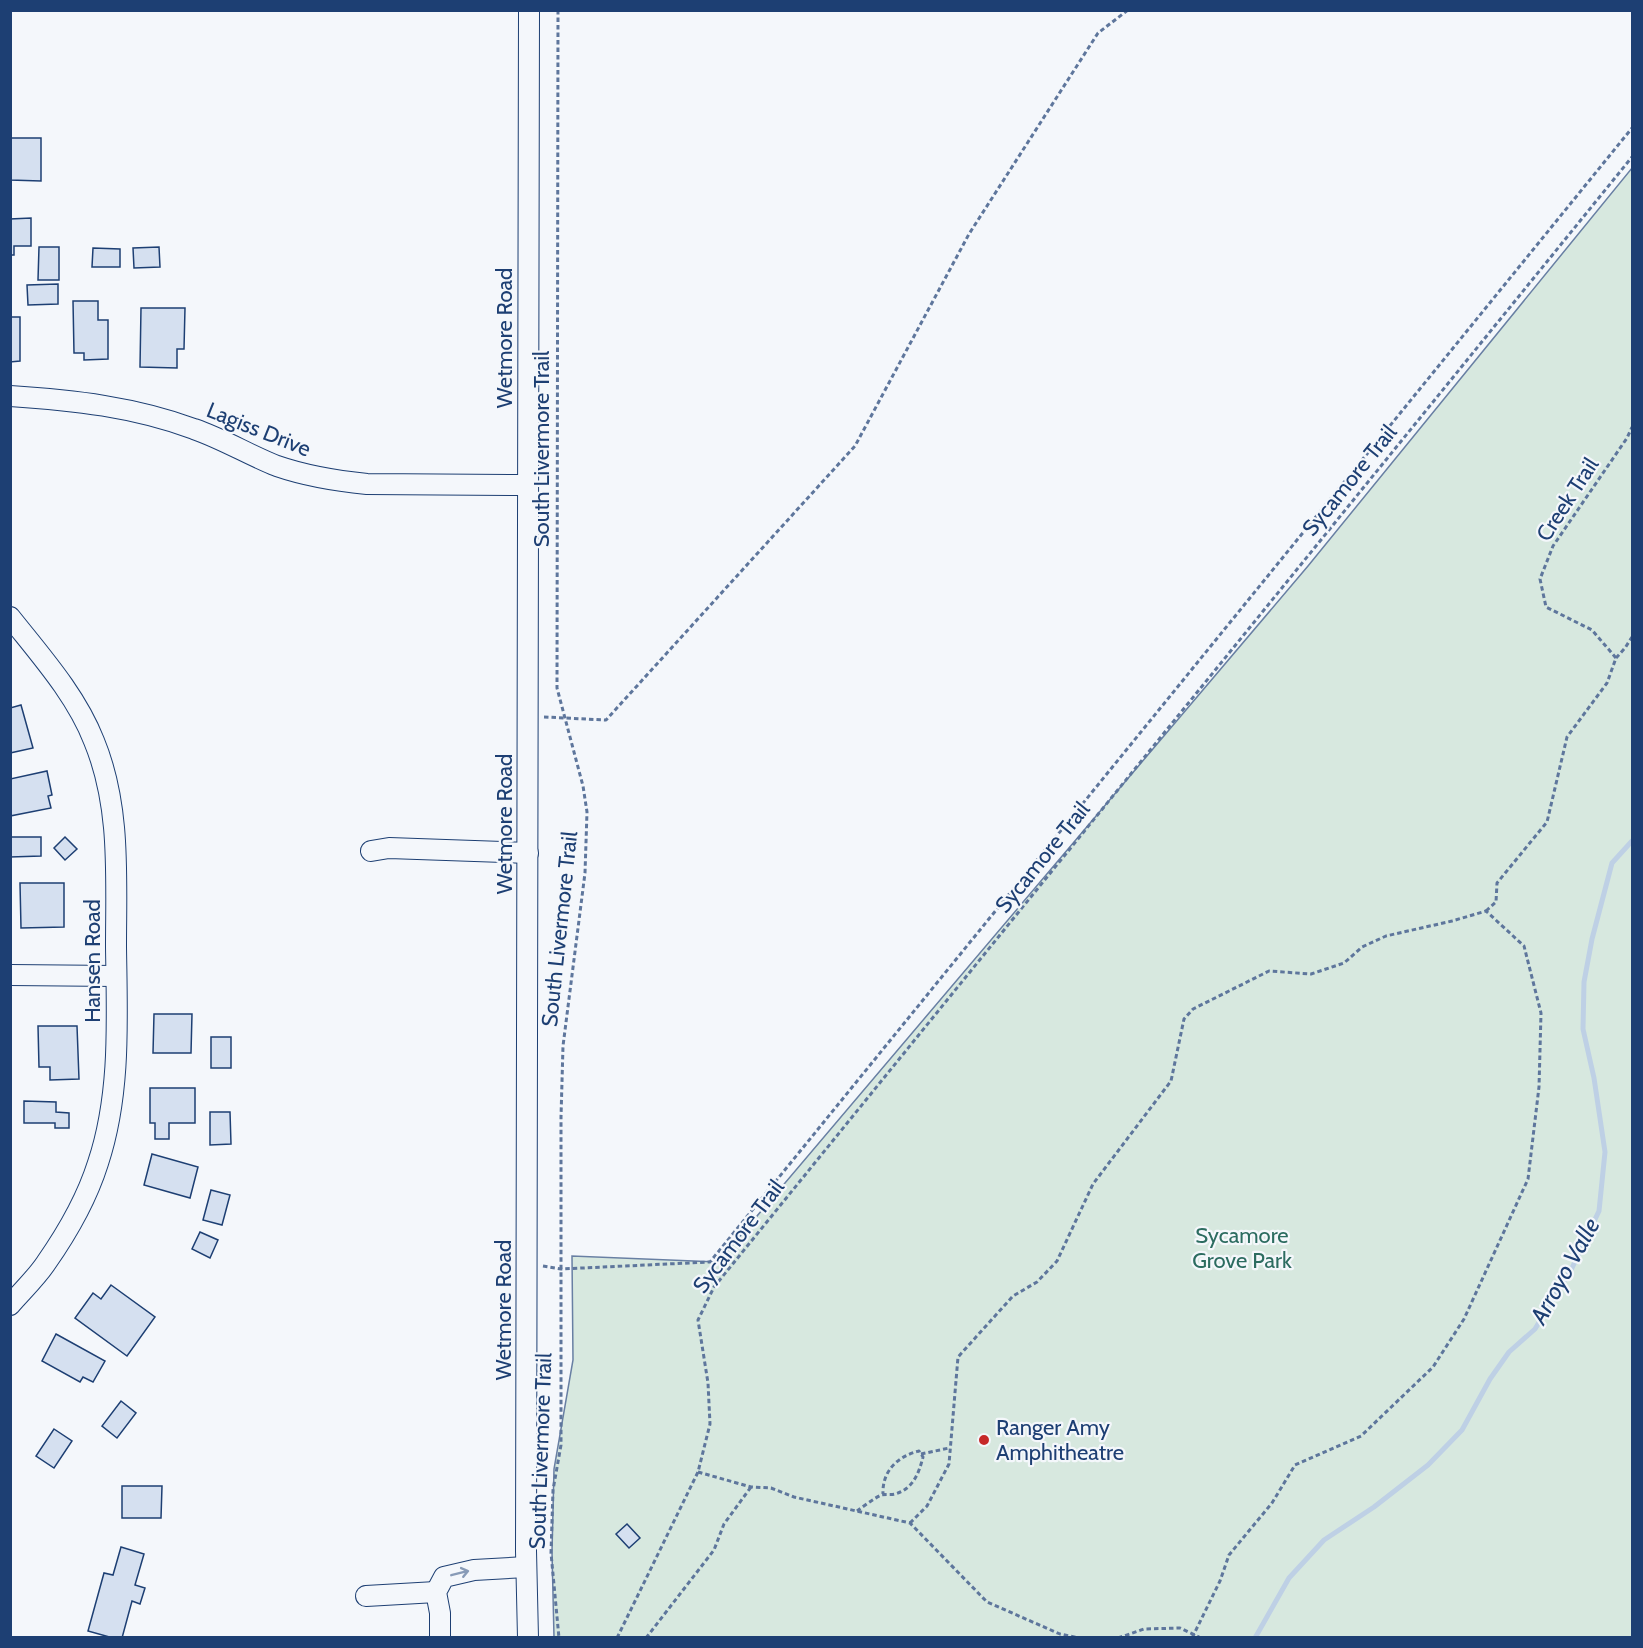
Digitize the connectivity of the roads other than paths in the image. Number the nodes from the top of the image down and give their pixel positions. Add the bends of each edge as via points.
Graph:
1 (529, 10) edge
2 (10, 396) edge
3 (528, 485) junction
4 (10, 617) edge
5 (17, 637) edge
6 (371, 851) dead end
7 (528, 853) junction
8 (10, 975) edge
9 (116, 976) junction
10 (10, 1305) edge
11 (526, 1567) junction
12 (436, 1592) junction
13 (366, 1596) dead end
14 (440, 1638) edge
15 (528, 1638) edge

1 - 3 street, Wetmore Road
2 - 3 street, Lagiss Drive via 149,415 207,434 276,465 347,482
3 - 7 street, Wetmore Road
4 - 5 street, Hansen Road
5 - 9 street, Hansen Road via 65,688 94,739 104,767 116,842
6 - 7 street
7 - 11 street, Wetmore Road
8 - 9 street
9 - 10 street, Hansen Road via 115,1070 110,1118 98,1163 80,1208 46,1265
12 -> 11 street via 444,1577 474,1570
11 - 15 street, Wetmore Road
12 - 13 street
12 - 14 street

